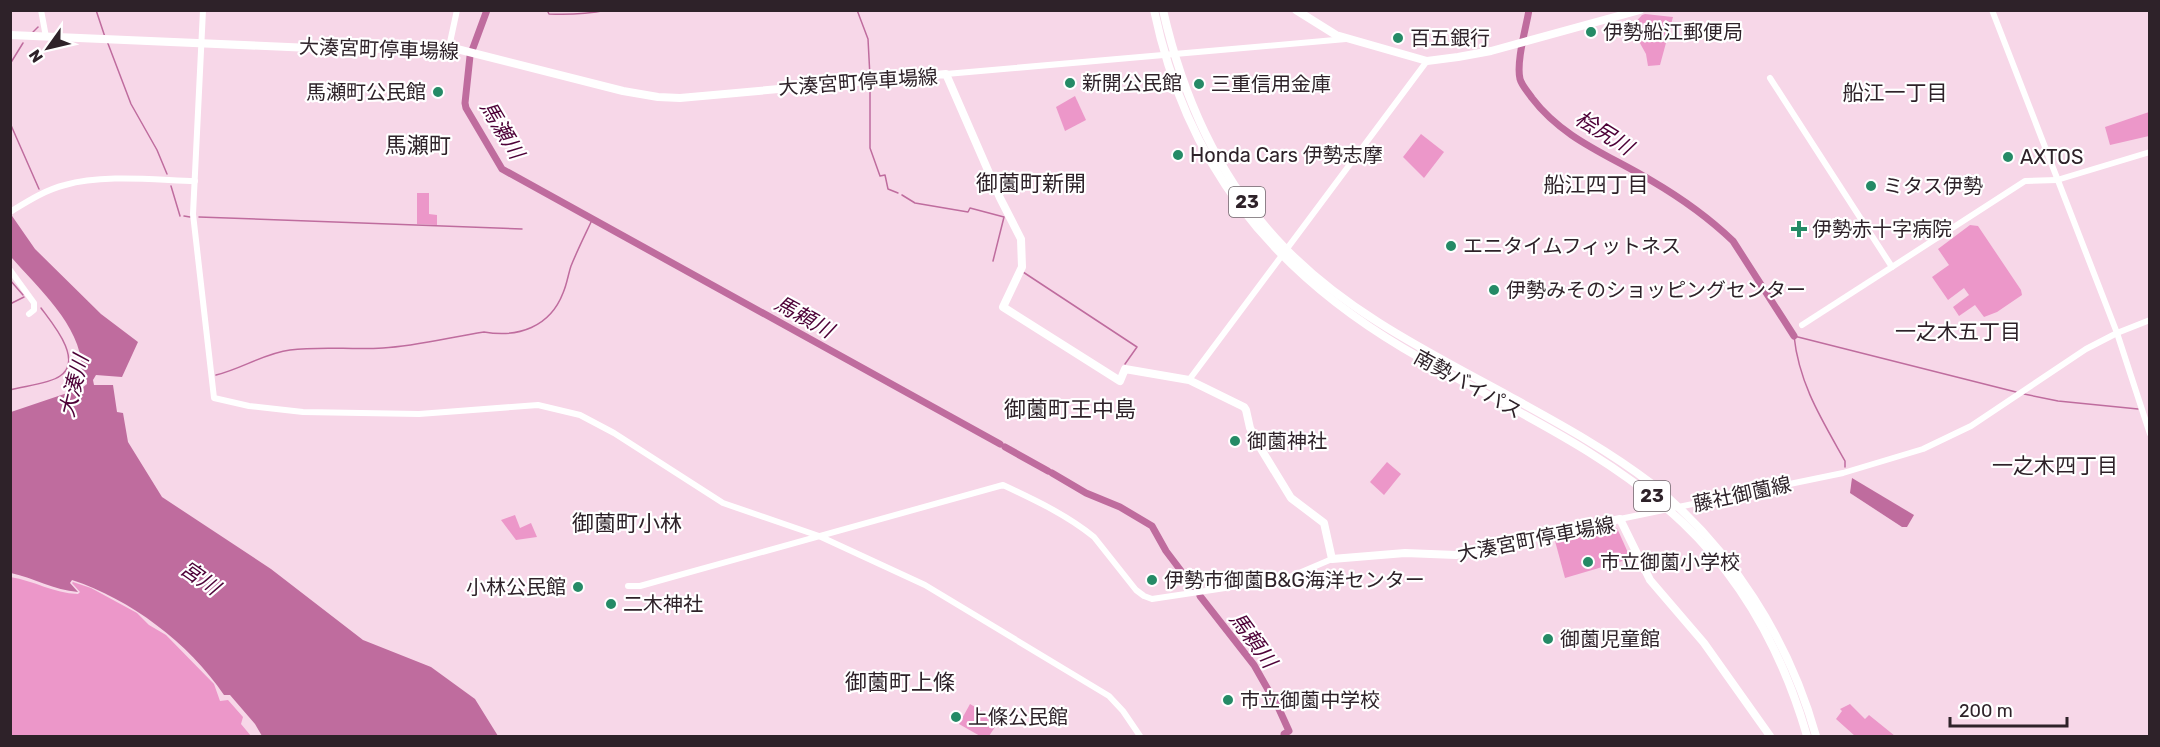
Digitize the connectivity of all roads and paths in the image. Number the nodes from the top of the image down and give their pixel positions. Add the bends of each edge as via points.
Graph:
1 (41, 10) edge
2 (203, 10) edge
3 (457, 10) edge
4 (1154, 10) edge
5 (1163, 10) edge
6 (1296, 10) edge
7 (1640, 10) edge
8 (1992, 10) edge
9 (10, 35) edge
10 (46, 37) junction
11 (1348, 39) junction
12 (202, 43) junction
13 (449, 47) junction
14 (1169, 55) junction
15 (1427, 60) junction
16 (946, 74) junction
17 (1770, 78) dead end
18 (2150, 152) edge
19 (2057, 180) junction
20 (195, 181) junction
21 (11, 211) edge
22 (1284, 253) junction
23 (1892, 267) junction
24 (10, 270) edge
25 (29, 314) dead end
26 (2150, 320) edge
27 (1802, 325) dead end
28 (2117, 333) junction
29 (1189, 380) junction
30 (2150, 434) edge
31 (1677, 507) junction
32 (1663, 510) junction
33 (1620, 519) junction
34 (819, 536) junction
35 (1332, 559) junction
36 (628, 586) dead end
37 (1140, 736) edge
38 (1770, 736) edge
39 (1807, 736) edge
40 (1816, 736) edge

1 - 10 street
2 - 12 street
3 - 13 street
4 - 14 highway, 南勢バイパス / 23
5 - 14 highway, 南勢バイパス / 23
6 - 11 main road via 1329,32
7 - 15 main road via 1519,43
8 - 19 street
9 - 10 main road, 大湊宮町停車場線
10 - 12 main road, 大湊宮町停車場線
11 - 14 street
11 - 15 main road
12 - 13 main road, 大湊宮町停車場線 via 372,49
12 - 20 street
13 - 16 main road, 大湊宮町停車場線 via 658,97
14 - 16 street
14 - 22 highway, 南勢バイパス / 23 via 1214,149
15 - 22 street
16 - 29 main road, 大湊宮町停車場線 via 1021,239 1022,267 1003,307 1120,381 1125,369
17 - 23 street
18 - 19 street
19 - 23 street via 2025,181
19 - 28 street
20 - 21 street via 73,183 46,191
20 - 34 street via 194,226 214,398 249,406 346,414 552,407 608,429 723,503
22 - 29 street
22 - 31 highway, 南勢バイパス / 23 via 1405,340 1569,429 1623,463
22 - 32 highway, 南勢バイパス / 23 via 1326,296 1368,325 1613,467
23 - 27 street
24 - 25 street via 34,303
26 - 28 street, 藤社御薗線
28 - 30 street
28 - 31 street, 藤社御薗線 via 2075,355 1971,426 1932,446 1824,477
29 - 35 main road, 大湊宮町停車場線 via 1246,410 1250,428 1291,498 1324,523
31 - 32 street, 藤社御薗線
31 - 40 highway, 南勢バイパス / 23 via 1719,551 1762,611 1794,673
32 - 33 street, 藤社御薗線
32 - 39 highway, 南勢バイパス / 23 via 1700,541 1756,615 1788,678
33 - 35 main road, 大湊宮町停車場線 via 1456,555 1405,553
33 - 38 main road, 大湊宮町停車場線 via 1650,580 1704,643
34 - 35 street via 1003,485 1066,516 1095,537 1136,590 1152,598 1286,579
34 - 36 street via 640,586
34 - 37 street via 925,585 1093,686 1124,711

